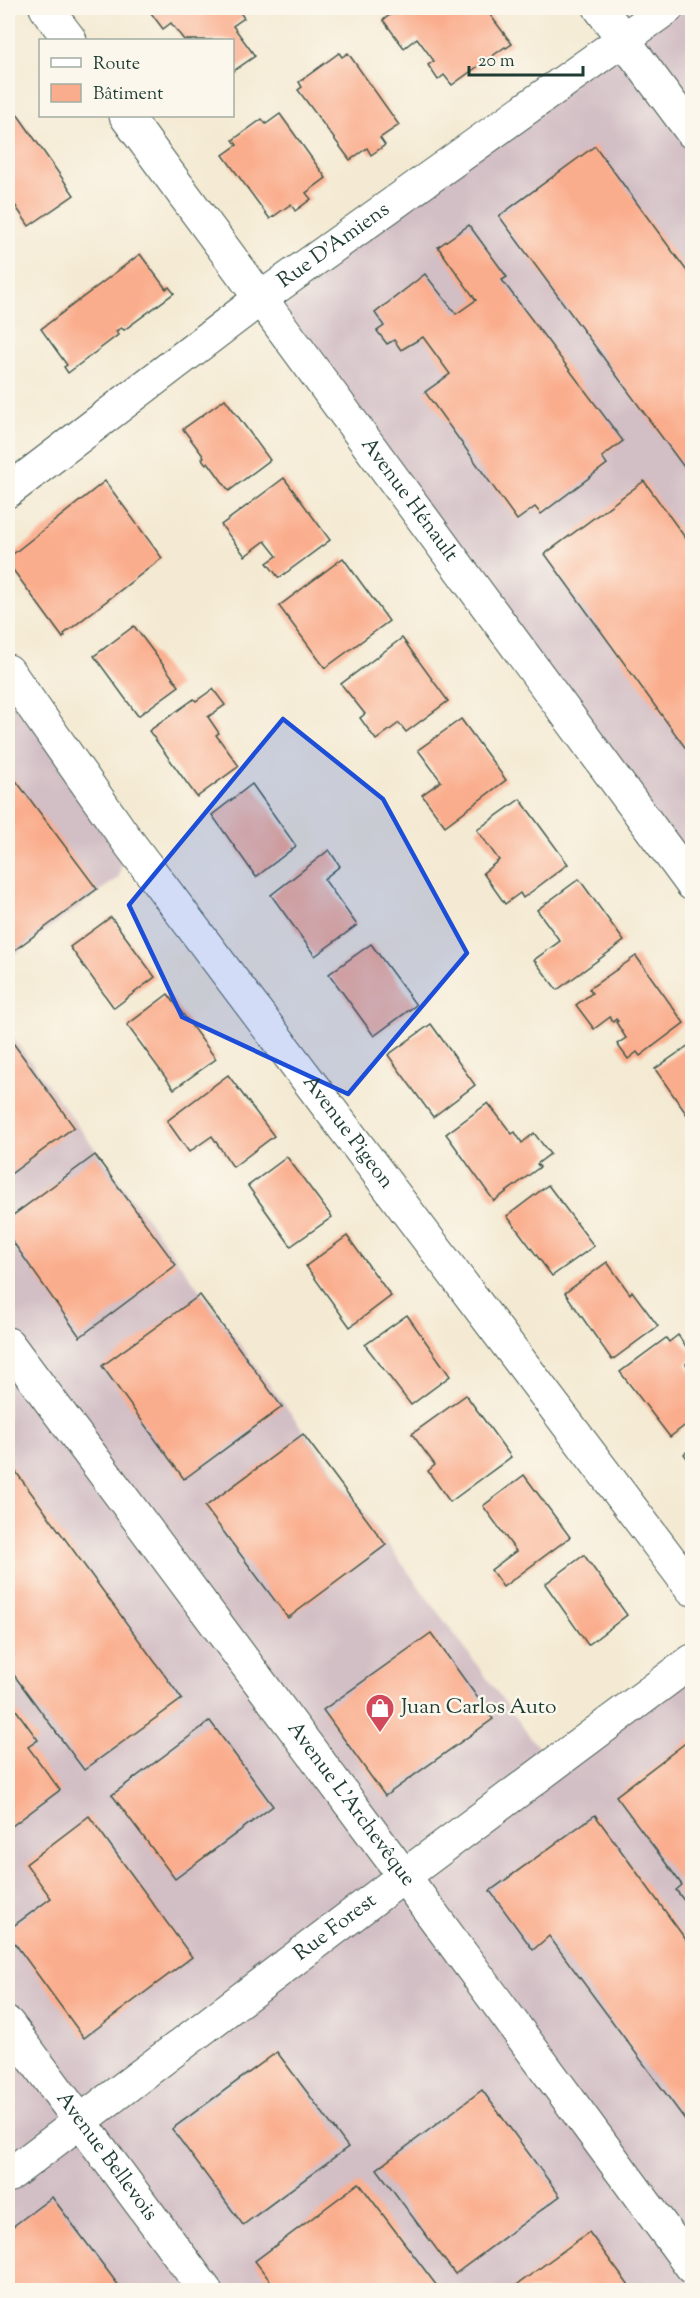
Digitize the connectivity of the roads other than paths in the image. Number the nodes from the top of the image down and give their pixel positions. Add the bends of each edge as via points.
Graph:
1 (46, 8) edge
2 (600, 8) edge
3 (667, 8) edge
4 (623, 38) junction
5 (69, 39) edge
6 (127, 117) edge
7 (693, 132) edge
8 (261, 298) junction
9 (8, 491) edge
10 (8, 670) edge
11 (693, 884) edge
12 (8, 1344) edge
13 (693, 1589) edge
14 (693, 1661) edge
15 (404, 1876) junction
16 (8, 2025) edge
17 (80, 2121) junction
18 (8, 2176) edge
19 (693, 2267) edge
20 (205, 2290) edge

1 - 5 street
2 - 4 street
3 - 4 street, Rue D'Amiens
4 - 7 street
4 - 8 street, Rue D'Amiens
6 - 8 street, Avenue Hénault
8 - 9 street, Rue D'Amiens
8 - 11 street, Avenue Hénault
10 - 13 street, Avenue Pigeon via 126,839
12 - 15 street, Avenue L'Archevêque
14 - 15 street, Rue Forest
15 - 17 street, Rue Forest
15 - 19 street, Avenue L'Archevêque
16 - 17 street, Avenue Bellevois
17 - 18 street, Rue Forest
17 - 20 street, Avenue Bellevois

